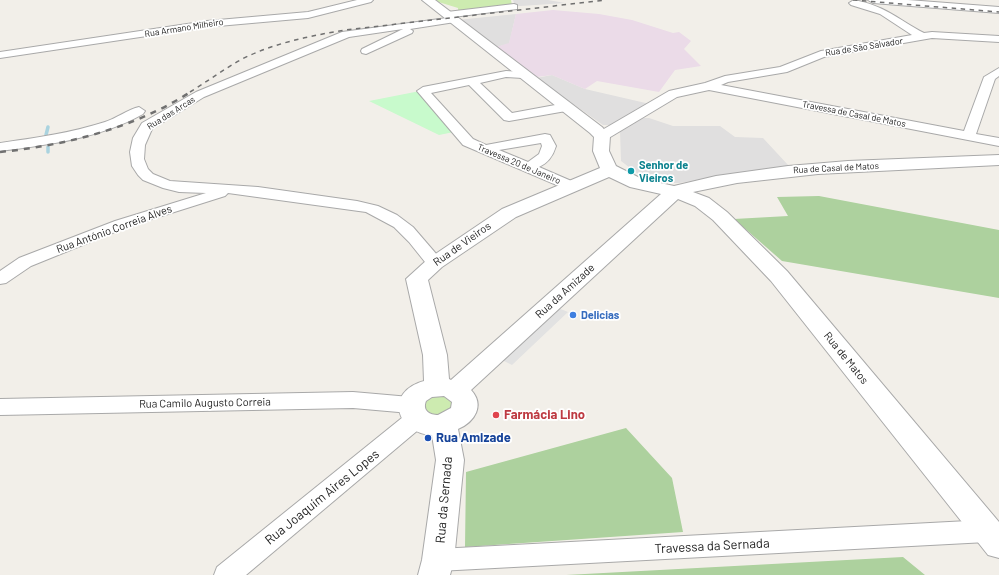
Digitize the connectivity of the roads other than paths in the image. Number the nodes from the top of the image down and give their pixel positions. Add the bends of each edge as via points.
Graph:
1 (368, 0) edge
2 (428, 0) edge
3 (874, 0) edge
4 (854, 3) dead end
5 (514, 7) dead end
6 (999, 10) edge
7 (450, 17) junction
8 (418, 24) junction
9 (377, 30) junction
10 (346, 34) junction
11 (921, 36) junction
12 (313, 39) dead end
13 (999, 39) edge
14 (357, 42) dead end
15 (366, 51) dead end
16 (0, 55) edge
17 (999, 71) edge
18 (523, 75) junction
19 (472, 81) junction
20 (709, 86) junction
21 (566, 107) junction
22 (139, 111) dead end
23 (602, 136) junction
24 (969, 136) junction
25 (999, 142) edge
26 (0, 147) edge
27 (484, 149) junction
28 (999, 160) edge
29 (534, 164) dead end
30 (610, 170) junction
31 (571, 186) junction
32 (233, 188) junction
33 (675, 192) junction
34 (435, 263) junction
35 (0, 279) edge
36 (446, 388) junction
37 (0, 407) edge
38 (413, 412) junction
39 (444, 424) junction
40 (993, 538) edge
41 (436, 568) edge
42 (227, 575) edge

1 - 16 street, Rua Armano Milheiro via 308,15 206,24
2 - 7 street
3 - 6 street
4 - 11 street via 876,8
5 - 7 street, Rua das Arcas
7 - 8 street, Rua das Arcas
7 - 18 street
8 - 9 street, Rua das Arcas
8 - 15 street via 418,27
9 - 10 street, Rua das Arcas
9 - 14 street via 378,32
10 - 12 street
10 - 32 street, Rua das Arcas via 306,53 206,92 164,115 147,126 141,134 136,151 139,166 148,177 167,186
11 - 13 street, Rua de São Salvador via 954,35
11 - 20 street, Rua de São Salvador via 821,54 783,70 725,79
17 - 24 street via 990,77
18 - 19 street, Travessa 20 de Janeiro via 506,74
18 - 21 street
19 - 21 street via 509,117
19 - 27 street, Travessa 20 de Janeiro via 424,91 468,142
20 - 23 street, Rua de São Salvador via 673,94
20 - 24 street, Travessa de Casal de Matos
21 - 23 street
22 - 26 street via 131,117 85,130
23 - 30 street via 601,151
24 - 25 street, Travessa de Casal de Matos
27 - 29 street via 545,138 549,146 547,153 540,162
27 - 31 street, Travessa 20 de Janeiro
28 - 33 street, Rua de Casal de Matos via 805,168 710,182
30 - 31 street, Rua de Vieiros
30 - 33 street via 636,183
31 - 34 street, Rua de Vieiros via 509,213
32 - 34 street, Rua das Arcas via 372,209 399,221
32 - 35 street, Rua António Correia Alves via 122,224 25,262
33 - 36 street, Rua da Amizade
33 - 40 street, Rua de Matos via 702,202 712,209 779,276
34 - 36 street, Rua de Vieiros via 417,279 435,355
36 - 38 street via 422,390 416,395
36 - 39 street via 465,400 464,412 452,422
37 - 38 street, Rua Camilo Augusto Correia via 353,400
38 - 39 street via 428,424
38 - 42 street, Rua Joaquim Aires Lopes
39 - 41 street, Rua da Sernada via 450,460
40 - 41 street, Travessa da Sernada

